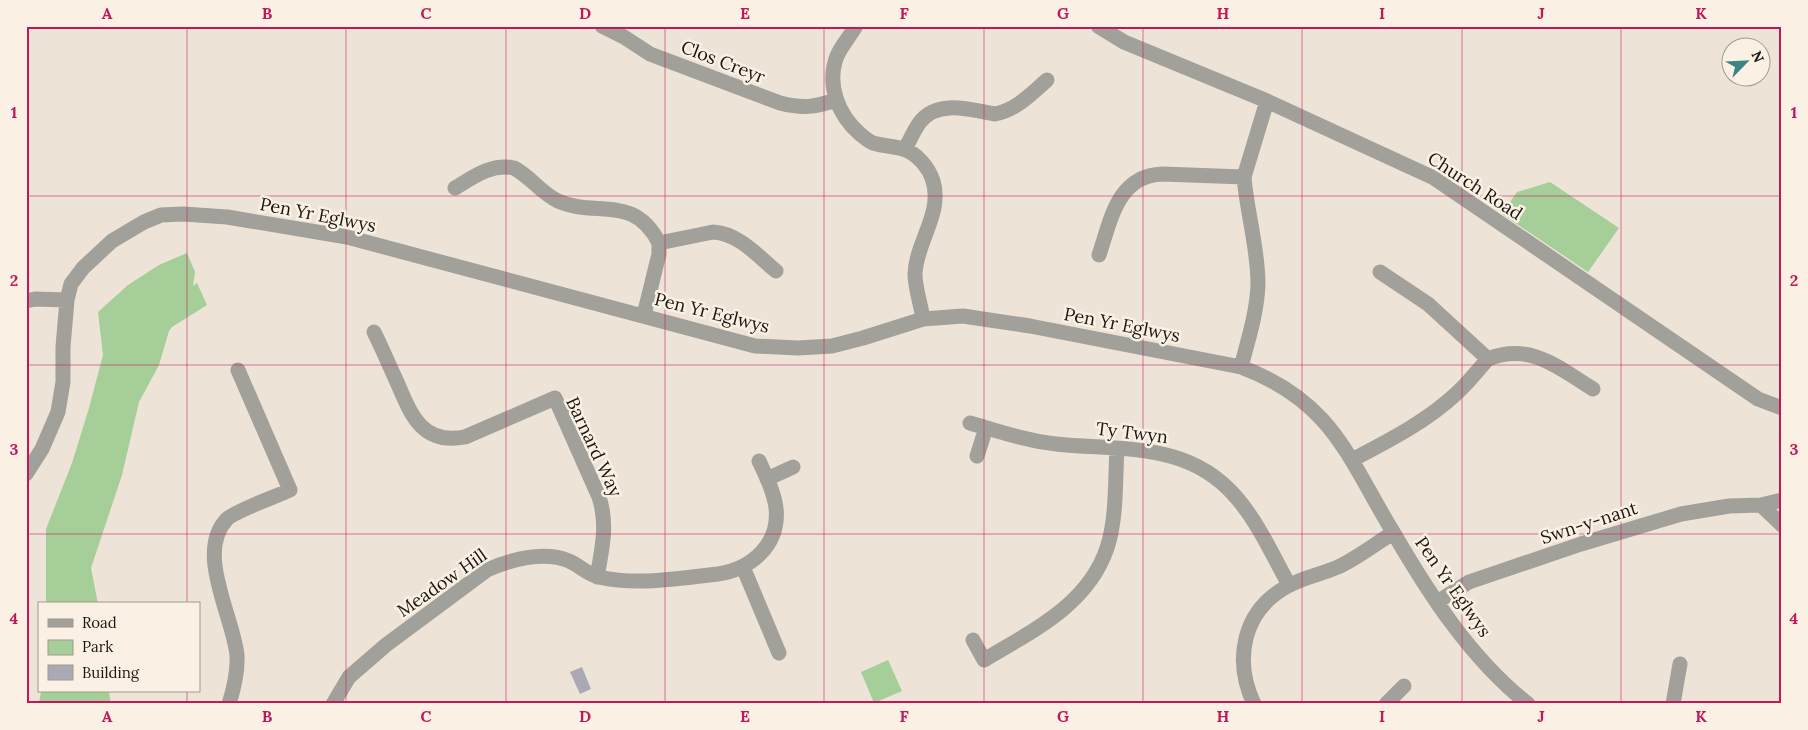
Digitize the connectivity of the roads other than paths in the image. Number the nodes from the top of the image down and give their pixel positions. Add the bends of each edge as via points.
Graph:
1 (602, 26) edge
2 (856, 26) edge
3 (1098, 26) edge
4 (1047, 80) dead end
5 (836, 100) junction
6 (1267, 101) junction
7 (905, 149) junction
8 (1244, 177) junction
9 (455, 188) dead end
10 (659, 243) junction
11 (1099, 255) dead end
12 (776, 271) dead end
13 (1380, 272) dead end
14 (67, 300) junction
15 (26, 301) edge
16 (644, 315) junction
17 (923, 319) junction
18 (374, 332) dead end
19 (1488, 359) junction
20 (1241, 367) junction
21 (238, 370) dead end
22 (1593, 389) dead end
23 (1782, 408) edge
24 (970, 423) dead end
25 (986, 428) junction
26 (1117, 449) junction
27 (978, 456) dead end
28 (1352, 460) junction
29 (759, 461) dead end
30 (793, 467) dead end
31 (26, 474) edge
32 (767, 479) junction
33 (1782, 500) edge
34 (1761, 505) junction
35 (1782, 525) edge
36 (1393, 532) junction
37 (742, 567) junction
38 (597, 577) junction
39 (1289, 585) junction
40 (1437, 602) junction
41 (973, 640) dead end
42 (779, 653) dead end
43 (1680, 664) dead end
44 (1404, 686) dead end
45 (1250, 702) edge
46 (230, 704) edge
47 (333, 704) edge
48 (1386, 704) edge
49 (1528, 704) edge
50 (1673, 704) edge

1 - 5 street, Clos Creyr via 650,54 780,104 814,106
2 - 5 street via 837,56 833,80
3 - 6 street, Church Road via 1124,42
4 - 7 street via 1016,106 995,114 952,108 932,112 920,122
5 - 7 street via 847,122 863,137
6 - 8 street
6 - 23 street, Church Road via 1434,178 1758,399
7 - 17 street via 922,161 935,188 934,207 915,274
8 - 11 street via 1162,174 1135,181 1122,195
8 - 20 street via 1258,286 1256,311
9 - 10 street via 495,167 514,168 558,201 624,211 646,224
10 - 12 street via 721,232 734,238
10 - 16 street
13 - 19 street via 1428,304
14 - 15 street
14 - 16 street, Pen Yr Eglwys via 71,284 112,240 161,215 190,214 346,237
14 - 31 street, Pen Yr Eglwys via 60,404 51,431
16 - 17 street, Pen Yr Eglwys via 755,346 798,348 832,346
17 - 20 street, Pen Yr Eglwys via 963,316 1030,326
18 - 38 street, Barnard Way via 411,414 423,428 438,437 465,437 555,398 604,513 605,531
19 - 22 street via 1512,353 1531,354
19 - 28 street via 1457,393 1436,410
20 - 28 street, Pen Yr Eglwys via 1272,380 1302,400 1329,427
21 - 46 street via 290,490 229,518 215,542 214,560 237,657
24 - 25 street, Ty Twyn
25 - 26 street, Ty Twyn via 1054,444
25 - 27 street
26 - 39 street, Ty Twyn via 1170,455 1205,470 1220,481 1251,518
26 - 41 street via 1107,547 1085,588 1072,603 1045,623 984,660
28 - 36 street, Pen Yr Eglwys
29 - 32 street
30 - 32 street
32 - 37 street via 776,508 774,530 765,548
33 - 34 street, Swn-y-nant
34 - 35 street
34 - 40 street, Swn-y-nant via 1729,506 1681,514 1469,582
36 - 39 street via 1339,566
36 - 40 street, Pen Yr Eglwys
37 - 38 street via 731,572 652,581
37 - 42 street
38 - 47 street, Meadow Hill via 568,560 552,557 521,558 486,570 349,677
39 - 45 street via 1267,601 1246,636 1244,675
40 - 49 street, Pen Yr Eglwys via 1474,651 1507,687
43 - 50 street
44 - 48 street

